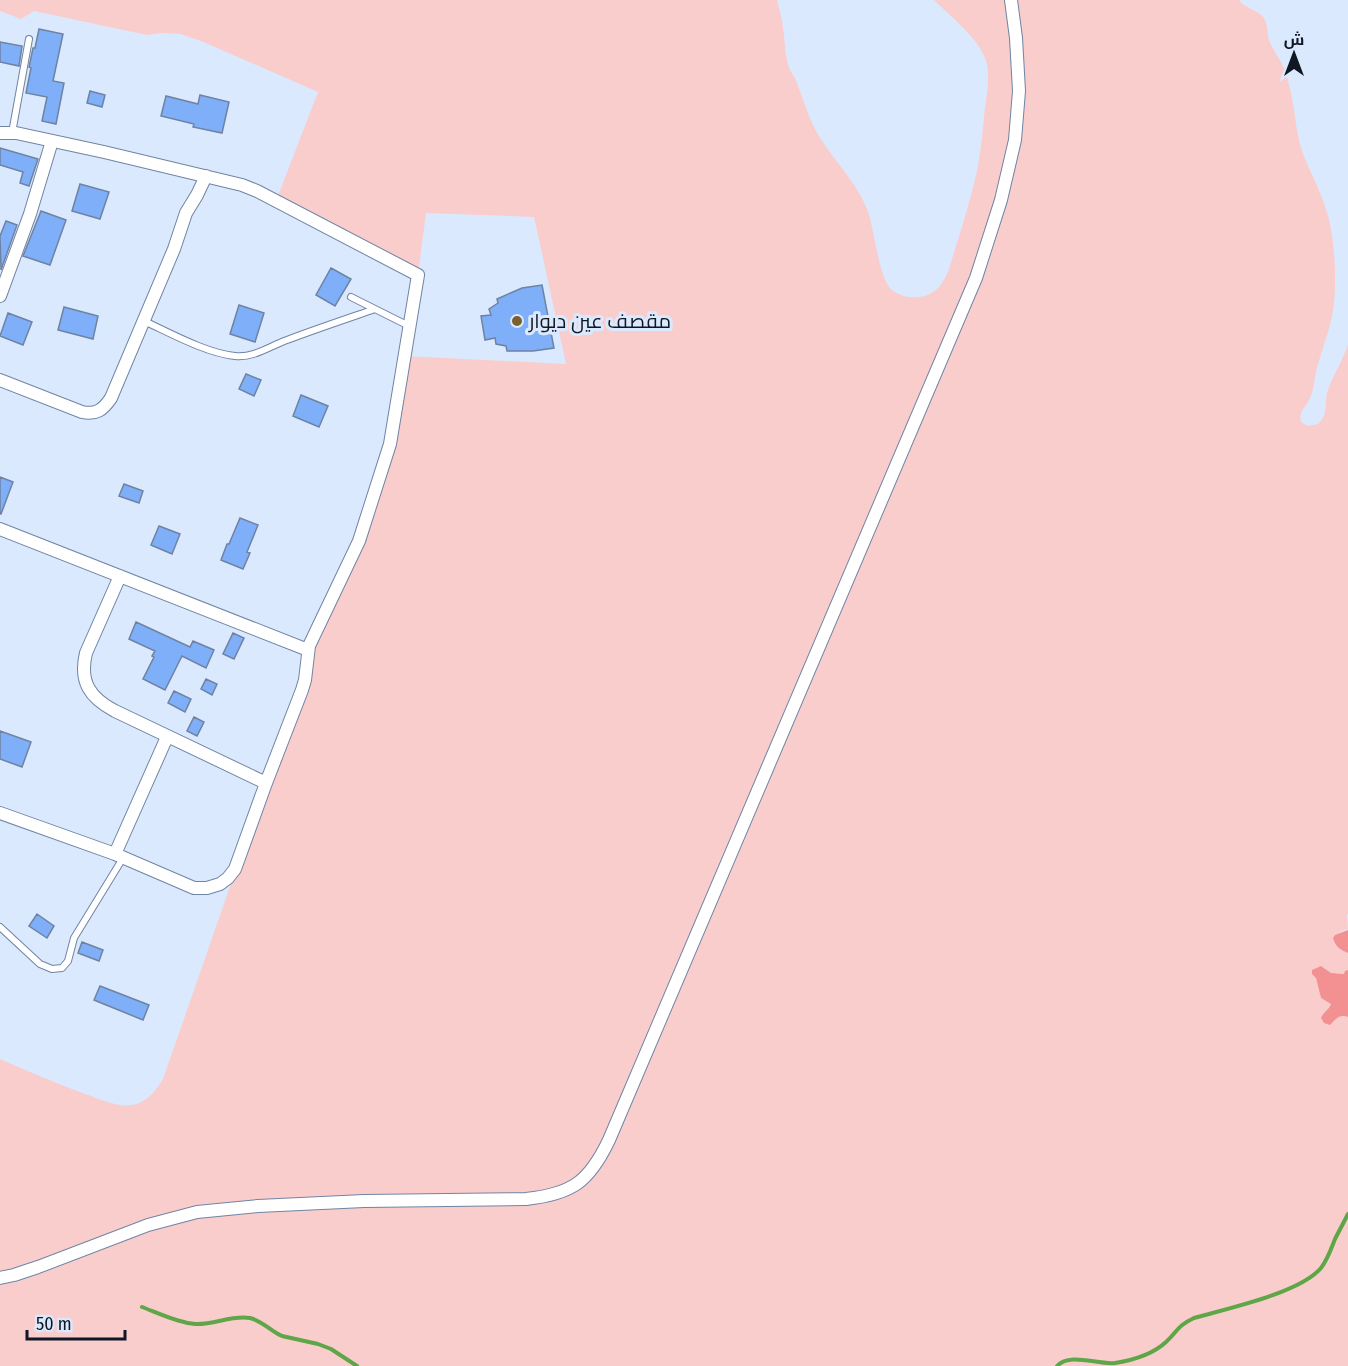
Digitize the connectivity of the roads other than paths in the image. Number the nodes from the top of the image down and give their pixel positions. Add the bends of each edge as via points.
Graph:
1 (1011, 0) edge
2 (29, 39) dead end
3 (6, 133) edge
4 (52, 141) junction
5 (206, 176) junction
6 (0, 296) edge
7 (351, 297) dead end
8 (375, 309) junction
9 (144, 321) junction
10 (410, 326) junction
11 (0, 382) edge
12 (0, 529) edge
13 (120, 576) junction
14 (308, 650) junction
15 (167, 736) junction
16 (266, 783) junction
17 (0, 813) edge
18 (119, 856) junction
19 (0, 927) edge
20 (0, 1278) edge

1 - 20 street via 1019,91 1015,140 976,278 603,1154 589,1173 570,1189 526,1199 373,1200 197,1212 148,1225
2 - 3 lane
3 - 4 street
4 - 5 street
4 - 6 street
5 - 9 street via 186,213
5 - 10 street via 257,191 418,275
7 - 8 lane
8 - 9 lane via 247,356 224,354
8 - 10 lane
9 - 11 street via 111,398 96,413 71,409
10 - 14 street via 390,444 367,520
12 - 13 street
13 - 14 street
13 - 15 street via 86,653 85,682 93,696 106,706
14 - 16 street via 302,690
15 - 16 street
15 - 18 street
16 - 18 street via 239,860 232,874 220,884 194,888
17 - 18 street
18 - 19 lane via 62,968 40,964

